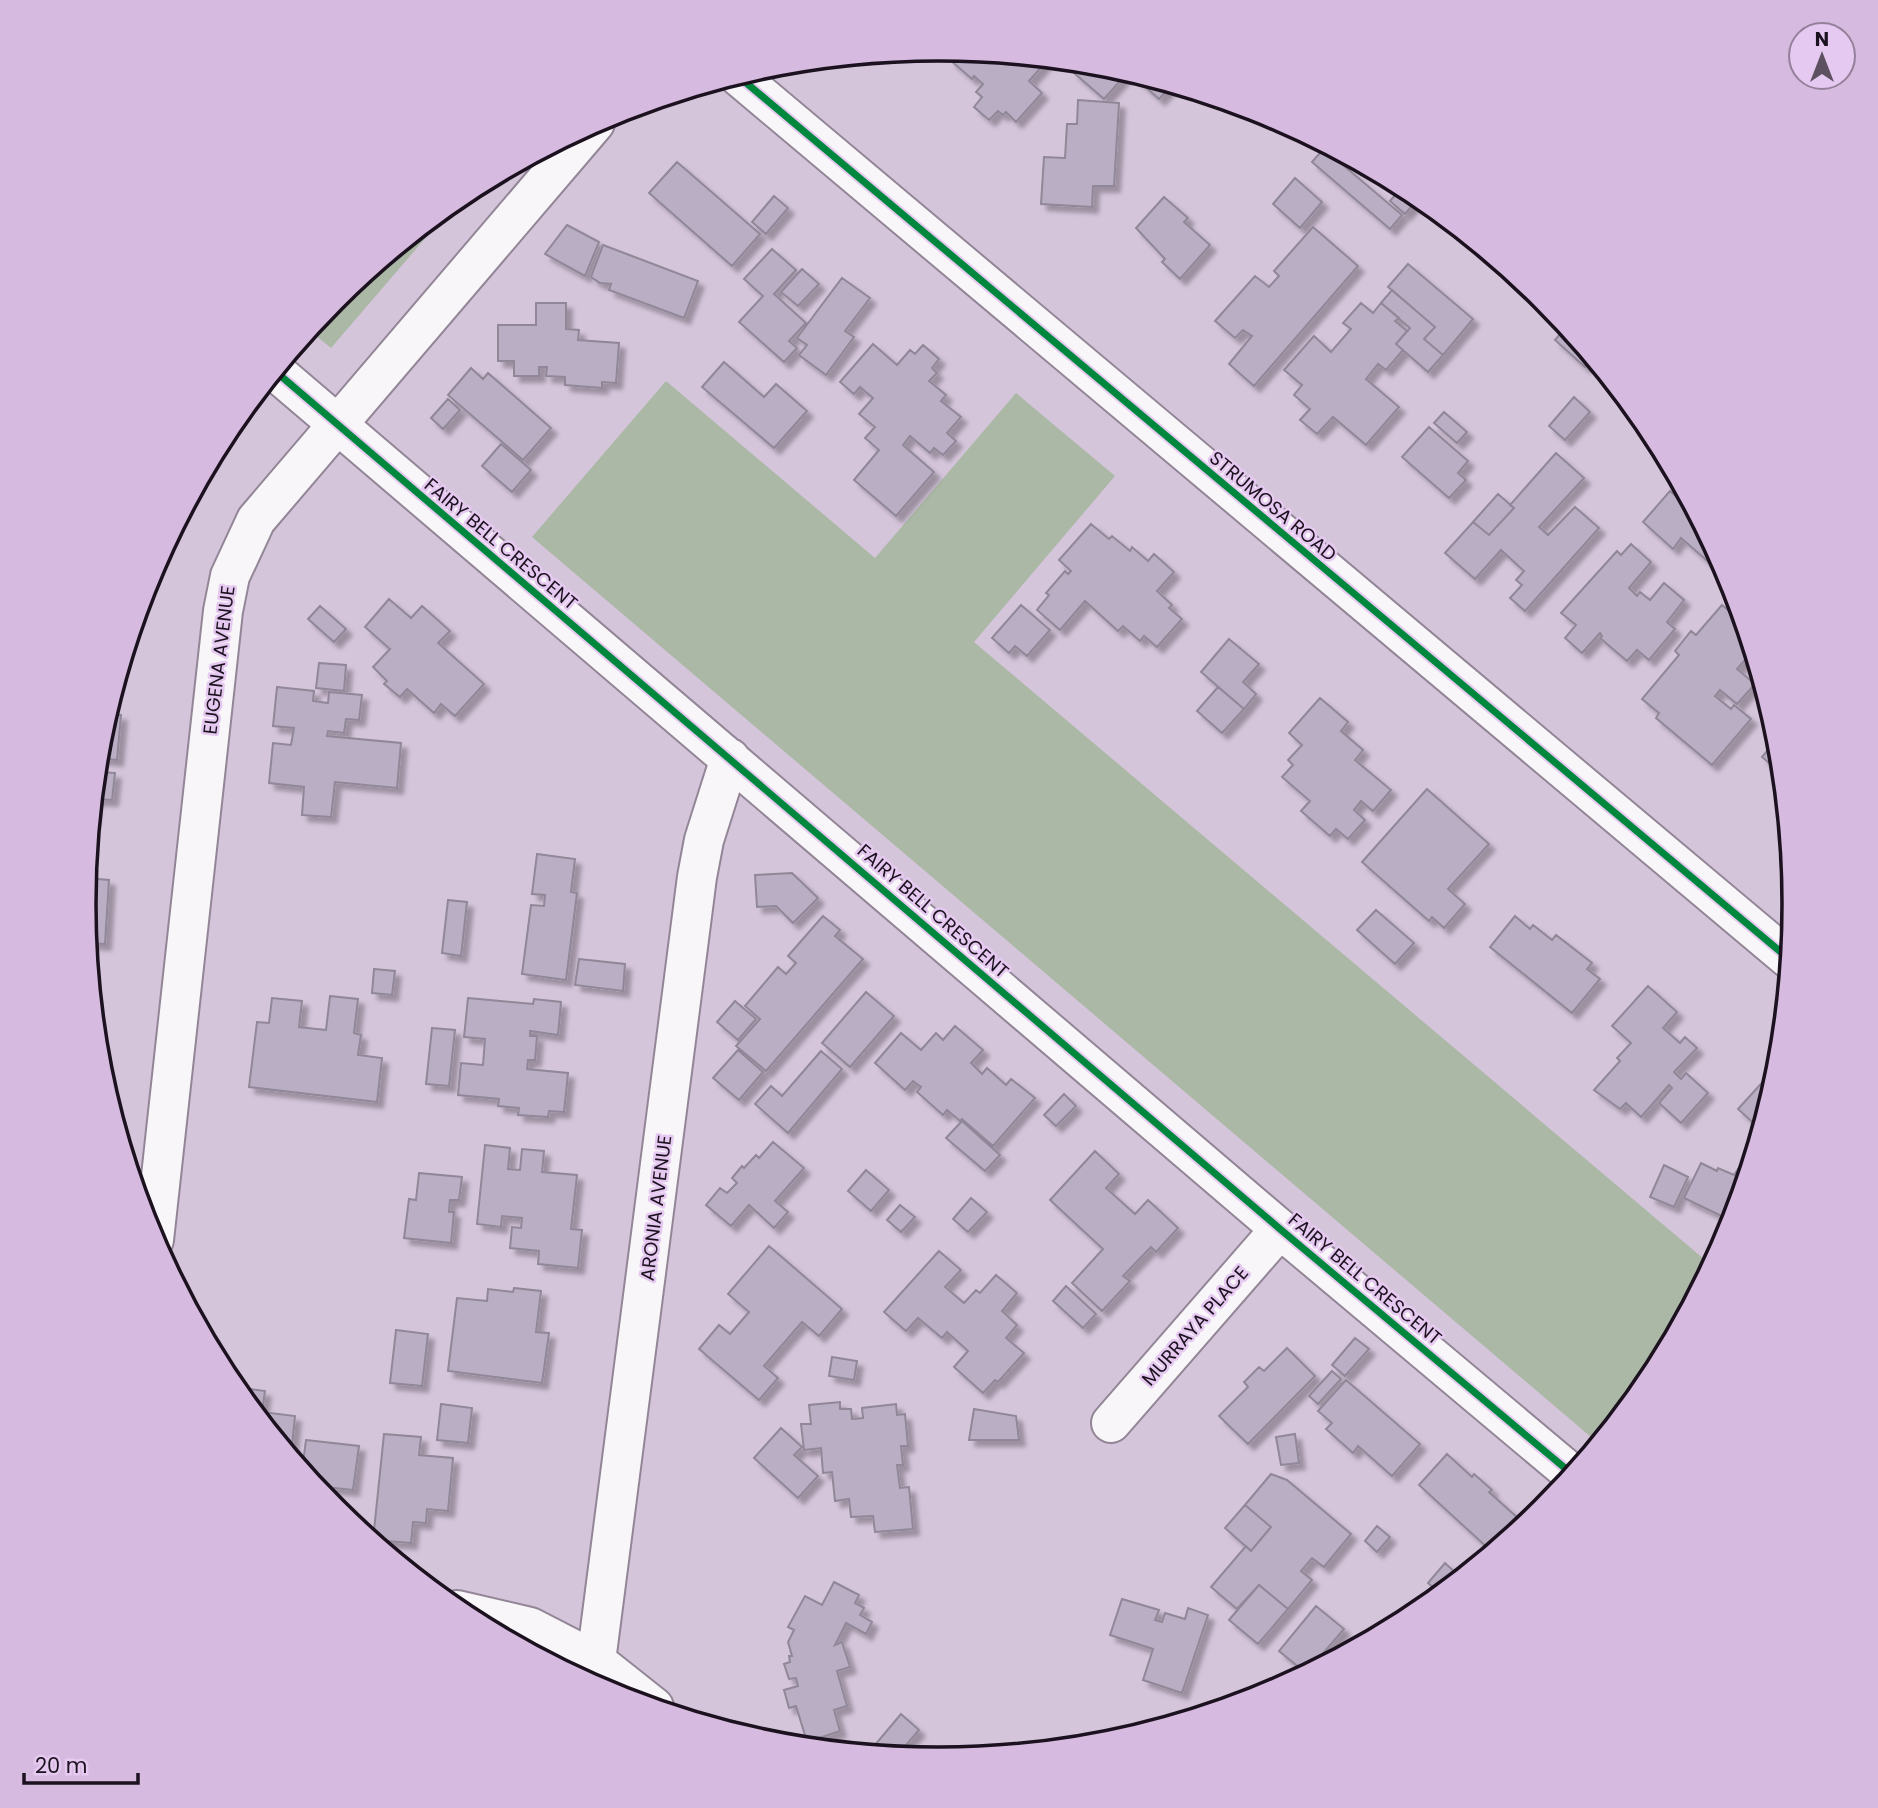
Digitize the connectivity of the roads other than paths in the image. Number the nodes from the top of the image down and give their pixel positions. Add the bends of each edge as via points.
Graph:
1 (747, 84) edge
2 (579, 142) edge
3 (282, 377) edge
4 (337, 426) junction
5 (730, 758) junction
6 (1780, 952) edge
7 (156, 1217) edge
8 (1280, 1229) junction
9 (1111, 1423) dead end
10 (1565, 1468) edge
11 (491, 1617) edge
12 (596, 1661) junction
13 (630, 1688) edge

1 - 6 street, STRUMOSA ROAD
2 - 4 street, EUGENA AVENUE
3 - 4 street, FAIRY BELL CRESCENT
4 - 5 street, FAIRY BELL CRESCENT
4 - 7 street, EUGENA AVENUE via 256,520 230,576
5 - 8 street, FAIRY BELL CRESCENT
5 - 12 street, ARONIA AVENUE via 697,877
8 - 9 street, MURRAYA PLACE
8 - 10 street, FAIRY BELL CRESCENT
11 - 12 street via 530,1627
12 - 13 street

